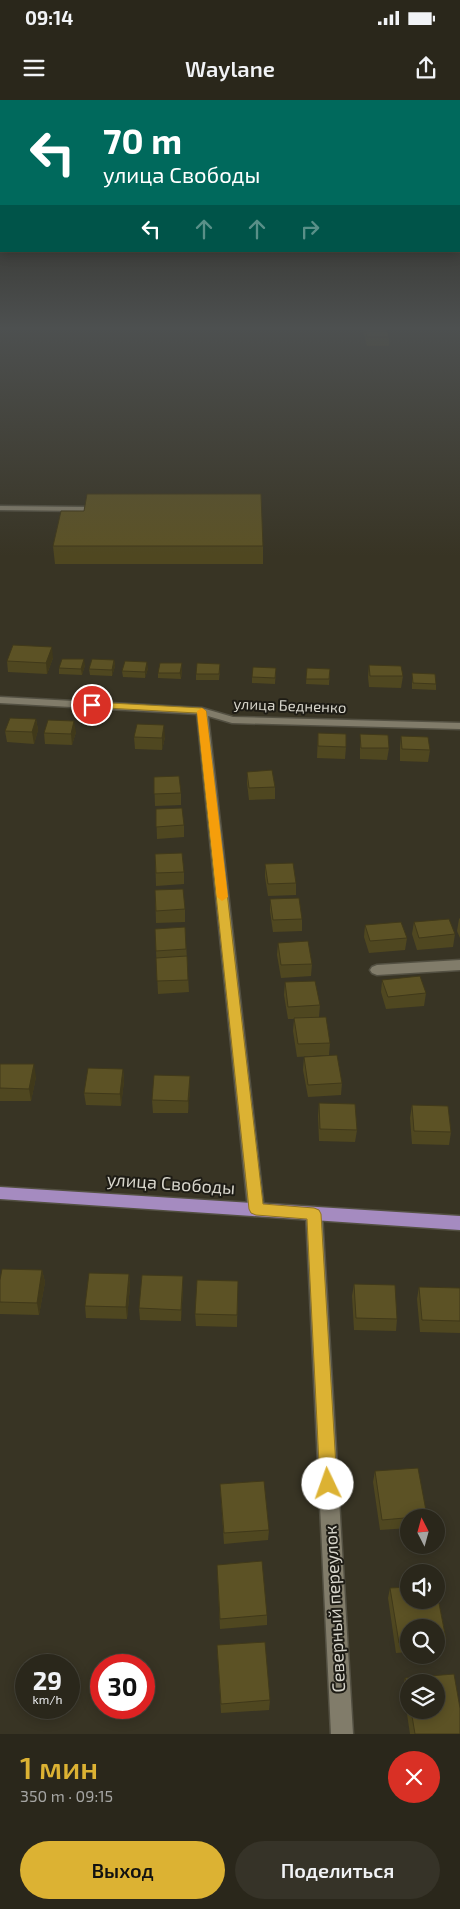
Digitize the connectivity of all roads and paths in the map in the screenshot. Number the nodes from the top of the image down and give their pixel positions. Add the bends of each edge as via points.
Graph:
1 (0, 508) edge
2 (86, 509) edge
3 (0, 700) edge
4 (202, 711) junction
5 (460, 726) edge
6 (460, 965) edge
7 (377, 970) dead end
8 (0, 1193) edge
9 (256, 1209) junction
10 (314, 1214) junction
11 (460, 1223) edge
12 (342, 1734) edge

1 - 2 street
3 - 4 street, улица Бедненко
4 - 5 street, улица Бедненко via 232,720
4 - 9 street
6 - 7 street
8 - 9 main road, улица Свободы
9 - 10 main road, улица Свободы
10 - 11 main road, улица Свободы
10 - 12 street, Северный переулок

